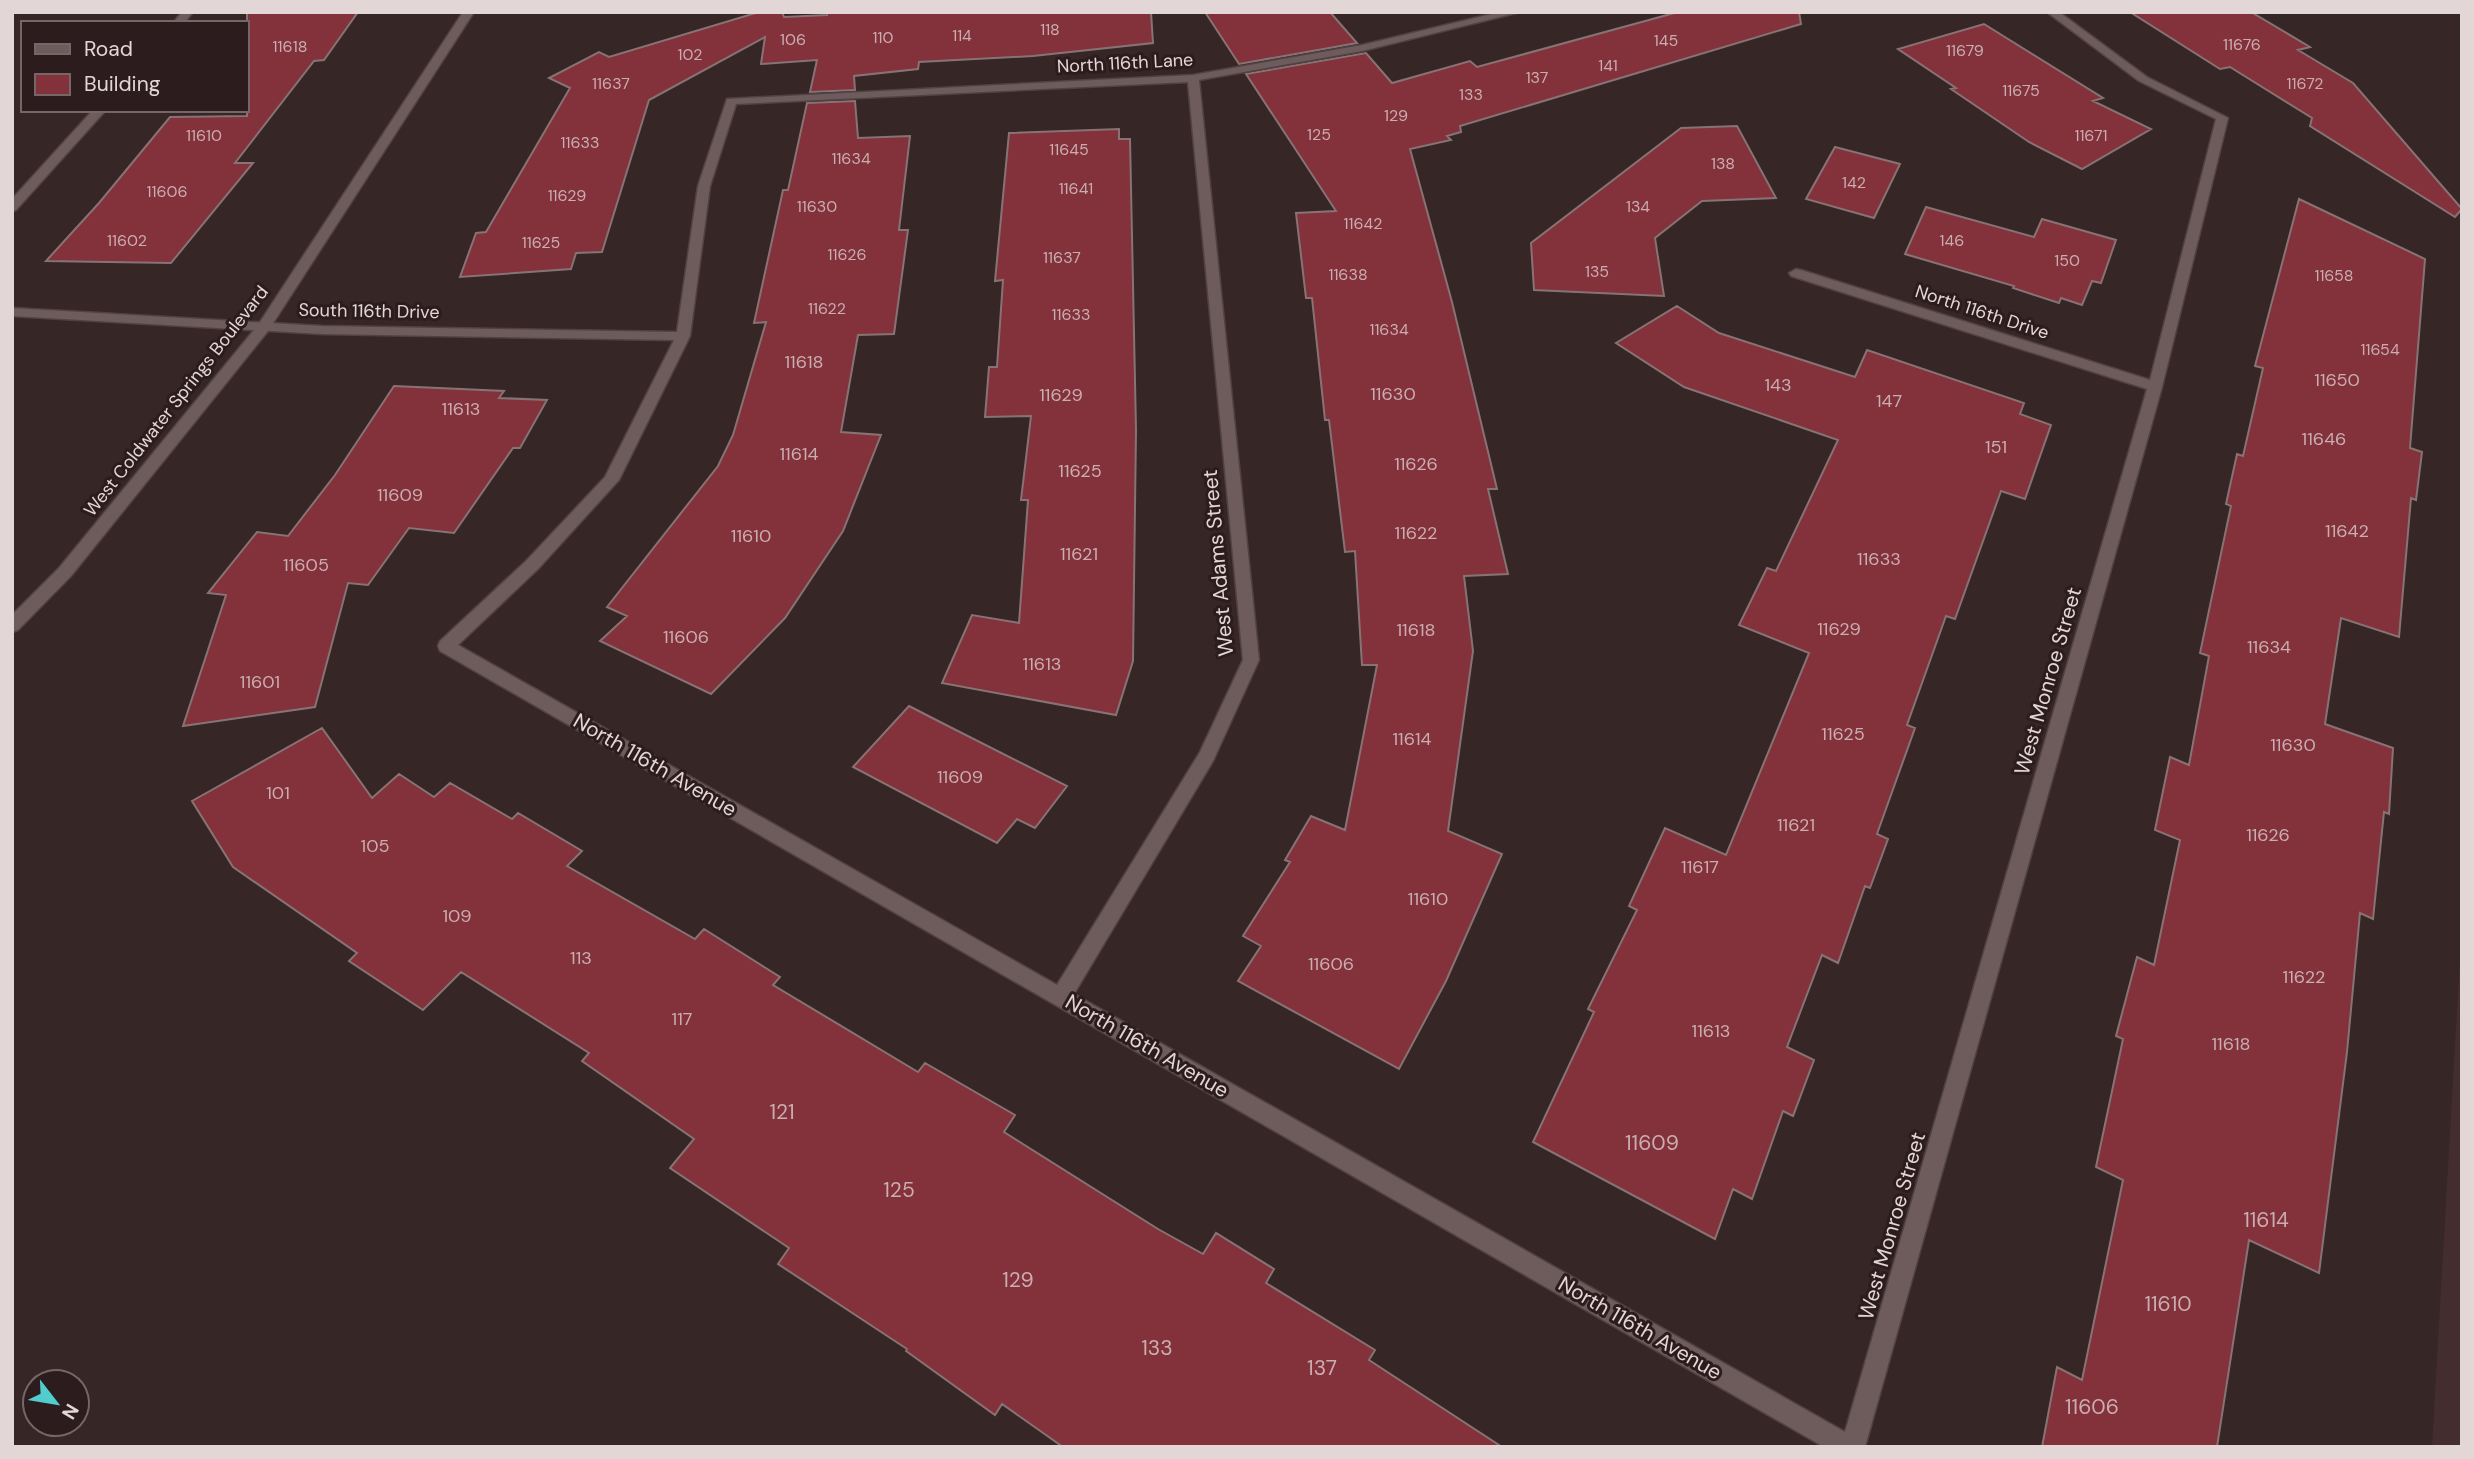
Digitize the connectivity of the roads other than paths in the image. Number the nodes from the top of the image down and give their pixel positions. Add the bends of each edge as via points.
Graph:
1 (469, 12) edge
2 (1515, 12) edge
3 (2052, 12) edge
4 (1193, 78) junction
5 (98, 112) edge
6 (12, 207) edge
7 (1797, 273) dead end
8 (12, 312) edge
9 (263, 328) junction
10 (683, 335) junction
11 (2155, 387) junction
12 (12, 626) edge
13 (1061, 997) junction
14 (1848, 1447) edge
15 (1853, 1447) edge

1 - 9 street, West Coldwater Springs Boulevard
2 - 4 street, North 116th Lane via 1362,48
3 - 11 street, West Monroe Street via 2143,79 2222,118
4 - 10 street, North 116th Lane via 731,101 704,187
4 - 13 street, West Adams Street via 1251,660 1207,756
5 - 6 street
7 - 11 street, North 116th Drive
8 - 9 street, South 116th Drive
9 - 10 street, South 116th Drive
9 - 12 street, West Coldwater Springs Boulevard via 65,572
10 - 13 street, North 116th Avenue via 611,480 532,565 446,646
11 - 15 street, West Monroe Street
13 - 14 street, North 116th Avenue

